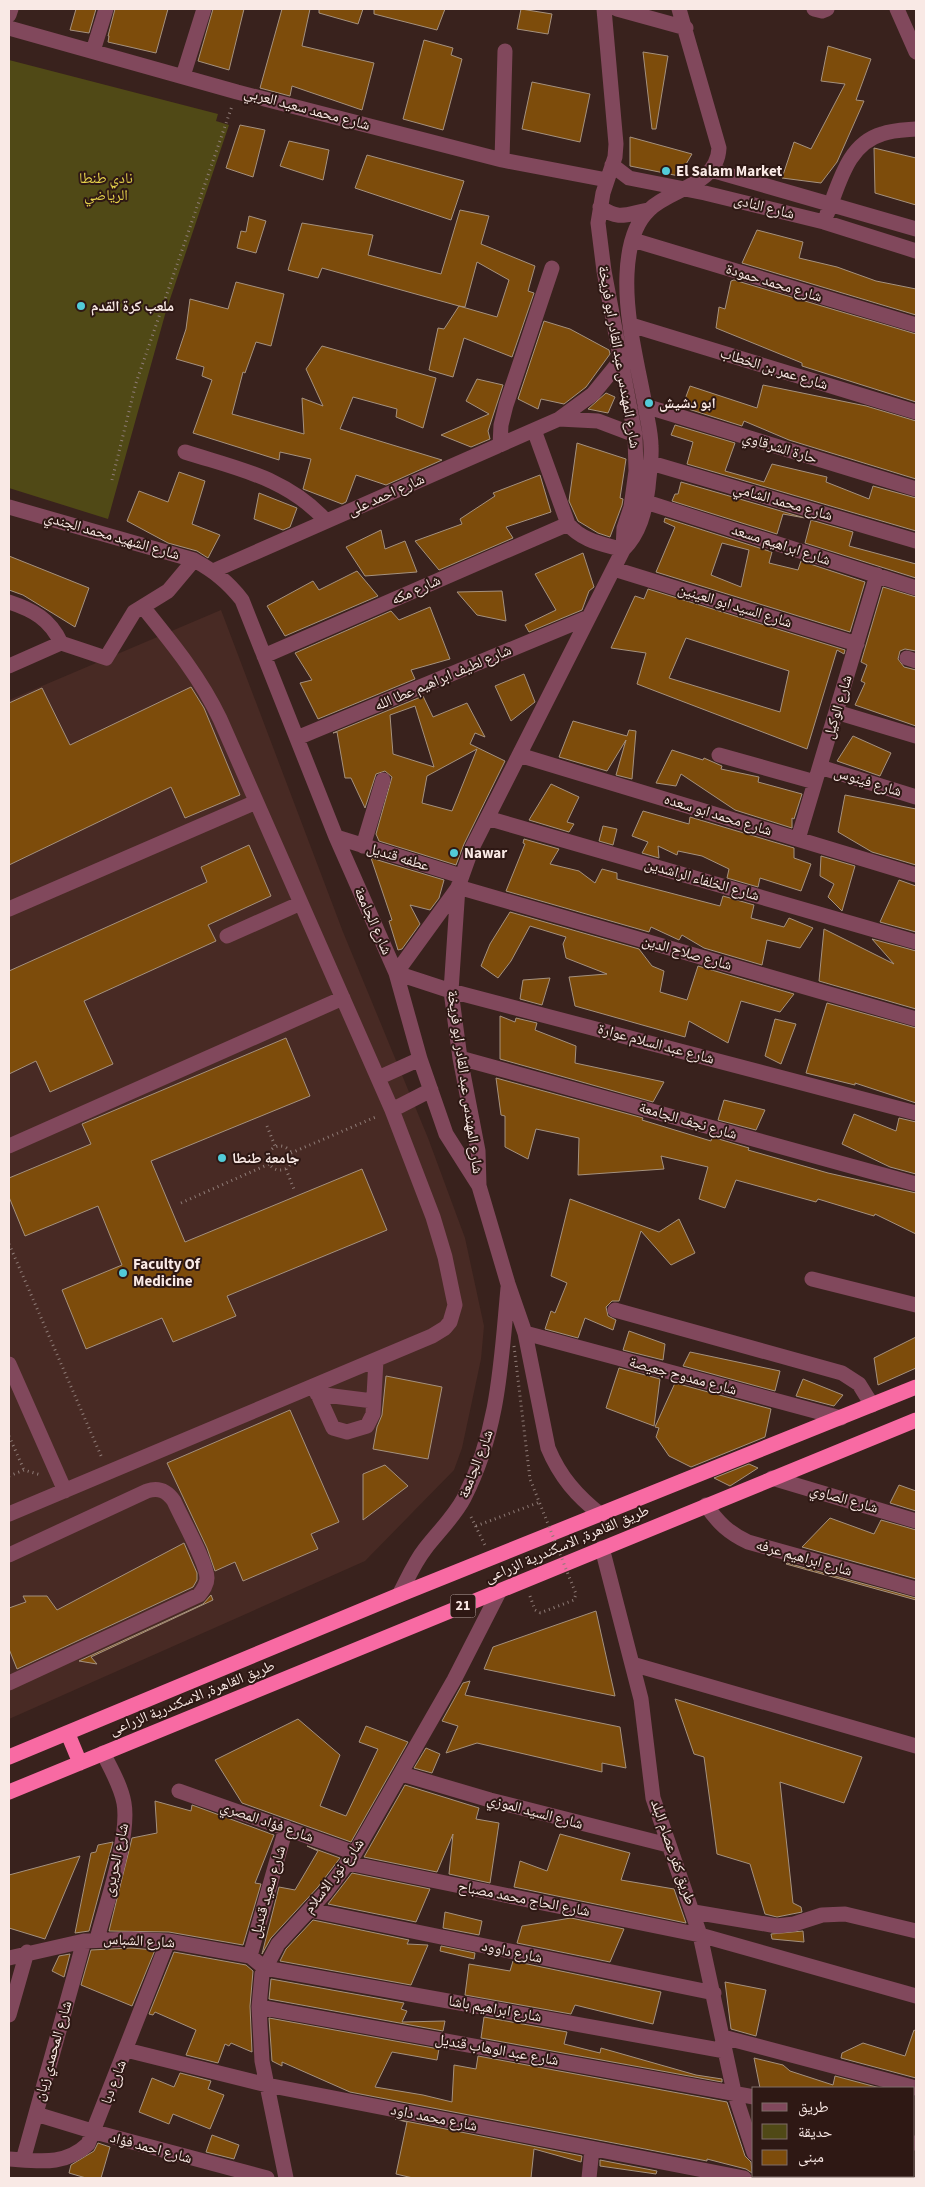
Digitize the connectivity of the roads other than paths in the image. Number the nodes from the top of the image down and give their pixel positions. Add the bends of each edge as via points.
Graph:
1 (11, 9) edge
2 (106, 9) edge
3 (204, 9) edge
4 (604, 9) edge
5 (617, 9) edge
6 (679, 9) edge
7 (814, 9) edge
8 (827, 9) edge
9 (897, 9) edge
10 (9, 15) edge
11 (9, 28) edge
12 (686, 28) junction
13 (93, 51) junction
14 (505, 51) dead end
15 (916, 52) edge
16 (183, 76) junction
17 (916, 129) edge
18 (502, 160) junction
19 (612, 165) junction
20 (711, 170) junction
21 (607, 180) junction
22 (684, 189) junction
23 (831, 205) junction
24 (600, 207) junction
25 (649, 210) junction
26 (824, 222) junction
27 (916, 229) edge
28 (632, 240) junction
29 (916, 252) edge
30 (552, 268) dead end
31 (604, 271) junction
32 (627, 272) junction
33 (631, 325) junction
34 (916, 325) edge
35 (620, 361) junction
36 (645, 406) junction
37 (916, 412) edge
38 (559, 420) junction
39 (534, 430) junction
40 (635, 435) junction
41 (500, 445) junction
42 (185, 452) dead end
43 (651, 463) junction
44 (916, 476) edge
45 (909, 487) edge
46 (646, 502) junction
47 (9, 507) edge
48 (326, 521) junction
49 (568, 524) junction
50 (916, 541) edge
51 (623, 550) junction
52 (194, 560) junction
53 (614, 569) junction
54 (213, 570) junction
55 (877, 575) junction
56 (916, 588) edge
57 (9, 602) edge
58 (142, 607) junction
59 (589, 617) junction
60 (61, 643) junction
61 (857, 644) junction
62 (264, 656) junction
63 (9, 666) edge
64 (836, 712) junction
65 (916, 736) edge
66 (297, 738) junction
67 (519, 755) junction
68 (719, 755) dead end
69 (818, 775) junction
70 (383, 780) dead end
71 (916, 797) edge
72 (256, 802) junction
73 (487, 818) junction
74 (336, 837) junction
75 (798, 839) junction
76 (363, 846) junction
77 (916, 875) edge
78 (459, 882) junction
79 (301, 903) junction
80 (9, 908) edge
81 (228, 936) dead end
82 (916, 942) edge
83 (396, 973) junction
84 (451, 991) junction
85 (343, 998) junction
86 (916, 1019) edge
87 (460, 1058) junction
88 (420, 1059) junction
89 (378, 1078) junction
90 (431, 1090) junction
91 (392, 1110) junction
92 (916, 1113) edge
93 (9, 1146) edge
94 (916, 1184) edge
95 (479, 1186) junction
96 (812, 1279) dead end
97 (508, 1284) junction
98 (916, 1305) edge
99 (615, 1310) dead end
100 (526, 1333) junction
101 (376, 1360) junction
102 (9, 1364) edge
103 (916, 1387) edge
104 (315, 1390) junction
105 (373, 1402) junction
106 (872, 1406) junction
107 (841, 1418) junction
108 (916, 1420) edge
109 (772, 1478) junction
110 (65, 1490) junction
111 (706, 1505) junction
112 (9, 1514) edge
113 (601, 1515) junction
114 (916, 1521) edge
115 (602, 1548) junction
116 (9, 1555) edge
117 (916, 1589) edge
118 (499, 1592) junction
119 (399, 1596) junction
120 (632, 1664) junction
121 (9, 1683) edge
122 (68, 1734) junction
123 (916, 1746) edge
124 (103, 1753) junction
125 (9, 1757) edge
126 (80, 1763) junction
127 (402, 1774) junction
128 (179, 1791) dead end
129 (9, 1792) edge
130 (286, 1828) junction
131 (668, 1845) junction
132 (351, 1858) junction
133 (310, 1910) junction
134 (694, 1912) junction
135 (916, 1930) edge
136 (700, 1934) junction
137 (90, 1940) junction
138 (168, 1941) junction
139 (27, 1952) junction
140 (250, 1956) junction
141 (9, 1958) edge
142 (265, 1968) junction
143 (714, 1993) junction
144 (916, 1996) edge
145 (260, 2007) junction
146 (9, 2015) edge
147 (724, 2044) junction
148 (126, 2050) junction
149 (267, 2086) junction
150 (912, 2087) edge
151 (734, 2092) junction
152 (752, 2096) edge
153 (36, 2114) junction
154 (95, 2132) junction
155 (752, 2147) edge
156 (592, 2149) junction
157 (16, 2160) edge
158 (267, 2178) edge
159 (286, 2178) edge
160 (589, 2178) edge
161 (744, 2178) edge

1 - 10 street
2 - 13 street
3 - 16 street
4 - 19 street, شارع المهندس عبد القادر ابو فريخة via 616,132
5 - 12 street
6 - 12 street
7 - 8 street
9 - 15 street
11 - 13 street, شارع محمد سعيد العربي
12 - 20 street via 719,148 718,159
13 - 16 street, شارع محمد سعيد العربي
14 - 18 street
16 - 18 street, شارع محمد سعيد العربي
17 - 23 street via 882,134 864,143 851,157
18 - 21 street, شارع محمد سعيد العربي
19 - 21 street, شارع المهندس عبد القادر ابو فريخة
19 - 22 street, شارع النادى via 629,178
20 - 22 street, شارع المهندس عبد القادر ابو فريخة
20 - 23 street, شارع النادى
21 - 24 street, شارع المهندس عبد القادر ابو فريخة
22 - 25 street, شارع المهندس عبد القادر ابو فريخة
22 - 26 street, شارع النادى
23 - 26 street
23 - 27 street, شارع النادى
24 - 25 street via 612,215 626,217
24 - 31 street, شارع المهندس عبد القادر ابو فريخة via 599,240
25 - 28 street, شارع المهندس عبد القادر ابو فريخة via 637,226
26 - 29 street, شارع النادى
28 - 32 street, شارع المهندس عبد القادر ابو فريخة
28 - 34 street, شارع محمد حمودة
30 - 41 street via 506,405
31 - 32 street via 616,263 625,266
31 - 35 street, شارع المهندس عبد القادر ابو فريخة
32 - 33 street, شارع المهندس عبد القادر ابو فريخة
33 - 36 street, شارع المهندس عبد القادر ابو فريخة
33 - 37 street, شارع عمر بن الخطاب
35 - 38 street, شارع احمد على via 592,394
35 - 40 street, شارع المهندس عبد القادر ابو فريخة
36 - 43 street, شارع المهندس عبد القادر ابو فريخة via 652,447
36 - 45 street, حارة الشرقاوي
38 - 39 street, شارع احمد على
38 - 40 street, شارع احمد على via 598,421
39 - 41 street, شارع احمد على
39 - 49 street
40 - 51 street, شارع المهندس عبد القادر ابو فريخة via 636,471 631,507 624,528
41 - 48 street, شارع احمد على
42 - 48 street via 278,483 302,497
43 - 46 street, شارع المهندس عبد القادر ابو فريخة
43 - 50 street, شارع محمد الشامي
44 - 45 street
46 - 51 street, شارع المهندس عبد القادر ابو فريخة via 635,536
46 - 55 street, شارع ابراهيم مسعد
47 - 52 street, شارع الشهيد محمد الجندي
48 - 54 street, شارع احمد على
49 - 51 street via 576,533 590,540
49 - 62 street, شارع مكه
51 - 53 street, شارع المهندس عبد القادر ابو فريخة
52 - 54 street, شارع الشهيد محمد الجندي
52 - 58 street via 168,591
53 - 59 street, شارع المهندس عبد القادر ابو فريخة
53 - 61 street, شارع السيد ابو العينين
54 - 62 street, شارع الجامعة via 242,600
55 - 56 street, شارع ابراهيم مسعد
55 - 61 street, شارع الوكيل
57 - 60 street via 41,616
58 - 60 street via 134,612 106,658
58 - 72 street via 200,681
59 - 66 street, شارع لطيف ابراهيم عطا الله
59 - 67 street, شارع المهندس عبد القادر ابو فريخة
60 - 63 street
61 - 64 street, شارع الوكيل
62 - 66 street, شارع الجامعة
64 - 65 street
64 - 69 street, شارع الوكيل
66 - 74 street, شارع الجامعة
67 - 73 street, شارع المهندس عبد القادر ابو فريخة
67 - 75 street, شارع محمد ابو سعده
68 - 69 street, شارع فينوس
69 - 71 street, شارع فينوس
69 - 75 street, شارع الوكيل
70 - 76 street
72 - 79 street
72 - 80 street
73 - 78 street, شارع المهندس عبد القادر ابو فريخة
73 - 82 street, شارع الخلفاء الراشدين
74 - 76 street, عطفه قنديل
74 - 83 street, شارع الجامعة
75 - 77 street, شارع محمد ابو سعده
76 - 78 street, عطفه قنديل
78 - 83 street, شارع المهندس عبد القادر ابو فريخة
78 - 84 street, شارع المهندس عبد القادر ابو فريخة
78 - 86 street, شارع صلاح الدين
79 - 81 street
79 - 85 street
83 - 84 street, شارع عبد السلام عوارة
83 - 88 street, شارع الجامعة
84 - 87 street, شارع المهندس عبد القادر ابو فريخة
84 - 92 street, شارع عبد السلام عوارة
85 - 89 street
85 - 93 street
87 - 94 street, شارع نجف الجامعة
87 - 95 street, شارع المهندس عبد القادر ابو فريخة via 478,1151
88 - 89 street
88 - 90 street, شارع الجامعة
89 - 91 street
90 - 91 street
90 - 95 street, شارع الجامعة via 446,1134
91 - 101 street via 433,1217 455,1305 450,1322 439,1332
95 - 97 street, شارع الجامعة
96 - 98 street
97 - 100 street, شارع الجامعة
97 - 119 street, شارع الجامعة via 501,1378 480,1464 463,1500 417,1561
99 - 106 street via 842,1373 858,1384
100 - 107 street, شارع ممدوح جعيصة
100 - 113 street, شارع الجامعة via 548,1448 554,1464 573,1492
101 - 104 street
101 - 105 street
102 - 110 street
103 - 106 highway, طريق القاهرة, الاسكندرية الزراعى / 21
104 - 105 street
104 - 105 street via 330,1424 342,1432 367,1426 372,1419
104 - 110 street
106 - 107 highway, طريق القاهرة, الاسكندرية الزراعى / 21
107 - 113 highway, طريق القاهرة, الاسكندرية الزراعى / 21
108 - 109 highway, طريق القاهرة, الاسكندرية الزراعى / 21
109 - 111 highway, طريق القاهرة, الاسكندرية الزراعى / 21
109 - 114 street, شارع الصاوي
110 - 112 street
111 - 115 highway, طريق القاهرة, الاسكندرية الزراعى / 21
111 - 117 street, شارع ابراهيم عرفه via 730,1534 748,1542
113 - 119 highway, طريق القاهرة, الاسكندرية الزراعى / 21
115 - 118 highway, طريق القاهرة, الاسكندرية الزراعى / 21
115 - 120 street, طريق كفر عصام البلد
116 - 121 street via 147,1491 158,1490 168,1494 174,1502 207,1578 198,1595
118 - 124 highway, طريق القاهرة, الاسكندرية الزراعى / 21
118 - 127 street, شارع نور الاسلام
119 - 122 highway, طريق القاهرة, الاسكندرية الزراعى / 21
120 - 123 street
120 - 131 street, طريق كفر عصام البلد via 646,1723 654,1798
122 - 125 highway, طريق القاهرة, الاسكندرية الزراعى / 21
122 - 126 highway
124 - 126 highway, طريق القاهرة, الاسكندرية الزراعى / 21
124 - 137 street, شارع الحريرى via 120,1788 126,1814 123,1840
126 - 129 highway, طريق القاهرة, الاسكندرية الزراعى / 21
127 - 131 street, شارع السيد الموزي
127 - 132 street, شارع نور الاسلام
128 - 130 street, شارع فؤاد المصري
130 - 132 street, شارع فؤاد المصري
130 - 140 street, شارع سعيد قنديل
131 - 134 street, طريق كفر عصام البلد
132 - 133 street, شارع نور الاسلام
132 - 136 street, شارع الحاج محمد مصباح
133 - 142 street, شارع نور الاسلام via 278,1944
133 - 143 street, شارع داوود
134 - 135 street via 777,1926 822,1915 845,1914
134 - 136 street, طريق كفر عصام البلد
136 - 143 street, طريق كفر عصام البلد
136 - 144 street, شارع الحاج محمد مصباح
137 - 138 street, شارع الشباس
137 - 139 street, شارع الشباس
137 - 153 street, شارع المحمدي زيان
138 - 140 street, شارع الشباس
138 - 148 street, شارع دبا
139 - 141 street, شارع الشباس
139 - 146 street
140 - 142 street, شارع الشباس
142 - 145 street, شارع نور الاسلام
142 - 147 street, شارع ابراهيم باشا
143 - 147 street, طريق كفر عصام البلد
145 - 149 street, شارع نور الاسلام via 262,2061
145 - 151 street, شارع عبد الوهاب قنديل
147 - 150 street, شارع ابراهيم باشا
147 - 151 street, طريق كفر عصام البلد
148 - 149 street, شارع محمد داود
148 - 154 street, شارع دبا
149 - 156 street, شارع محمد داود
149 - 159 street, شارع نور الاسلام
151 - 152 street, شارع عبد الوهاب قنديل
151 - 155 street, طريق كفر عصام البلد
153 - 154 street, شارع احمد فؤاد
153 - 157 street, شارع المحمدي زيان
154 - 157 street, شارع دبا via 80,2152 67,2158 55,2162
154 - 158 street, شارع احمد فؤاد
156 - 160 street
156 - 161 street, شارع محمد داود

